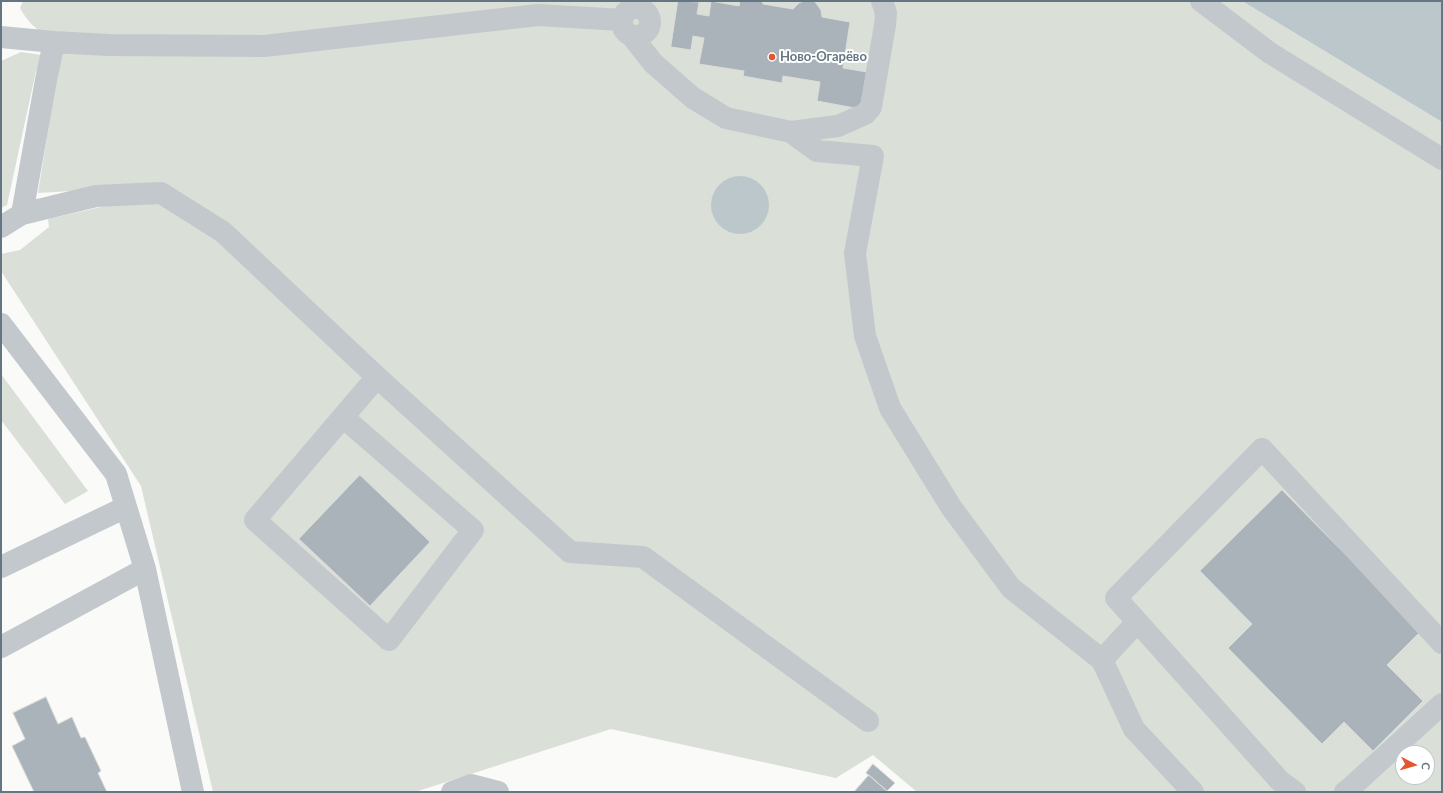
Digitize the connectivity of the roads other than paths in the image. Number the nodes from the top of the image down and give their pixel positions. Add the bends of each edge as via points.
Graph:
1 (882, 1) edge
2 (1201, 1) edge
3 (632, 16) edge
4 (1, 37) edge
5 (54, 42) junction
6 (791, 132) junction
7 (1442, 159) edge
8 (22, 214) junction
9 (1, 227) edge
10 (1, 324) edge
11 (377, 377) junction
12 (343, 417) junction
13 (126, 507) junction
14 (1, 567) edge
15 (145, 569) junction
16 (1137, 622) junction
17 (1442, 643) edge
18 (1, 646) edge
19 (1102, 660) junction
20 (1442, 704) edge
21 (868, 720) dead end
22 (193, 792) edge
23 (452, 792) edge
24 (498, 792) edge
25 (1193, 792) edge
26 (1296, 792) edge
27 (1344, 792) edge

1 - 6 lane via 886,13 885,26 871,107 865,114 838,126
2 - 7 lane via 1270,53
3 - 5 lane via 538,15 264,46
3 - 6 lane via 653,63 693,98 726,118
4 - 5 lane
5 - 8 lane
6 - 19 lane via 816,151 873,156 855,253 865,336 890,408 951,507 1011,588
8 - 9 lane
8 - 11 lane via 96,196 161,193 223,232
10 - 13 lane via 116,474
11 - 12 lane
11 - 21 lane via 570,552 643,557
12 - 12 lane via 255,520 389,640 473,530
13 - 14 lane
13 - 15 lane
15 - 18 lane
15 - 22 lane
16 - 17 lane via 1116,598 1262,450
16 - 19 lane
16 - 26 lane via 1280,781
19 - 25 lane via 1134,729
20 - 27 lane
23 - 24 lane via 471,785

